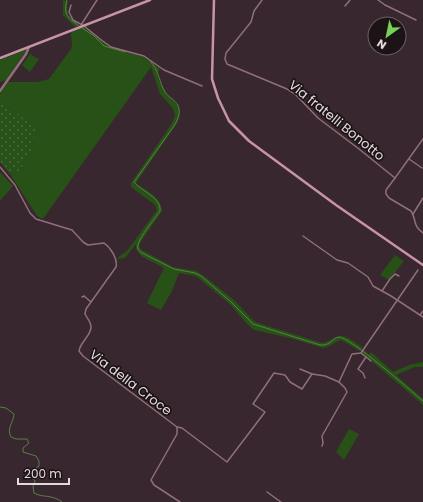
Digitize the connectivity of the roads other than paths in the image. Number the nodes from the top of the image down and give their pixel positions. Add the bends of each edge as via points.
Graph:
1 (97, 0) edge
2 (150, 0) edge
3 (214, 0) edge
4 (262, 0) edge
5 (350, 0) edge
6 (378, 0) edge
7 (71, 5) dead end
8 (345, 6) dead end
9 (416, 20) dead end
10 (81, 26) junction
11 (29, 47) junction
12 (0, 58) edge
13 (202, 86) dead end
14 (0, 90) edge
15 (423, 139) edge
16 (409, 159) junction
17 (0, 167) edge
18 (422, 168) dead end
19 (395, 178) junction
20 (423, 198) edge
21 (413, 214) junction
22 (423, 233) edge
23 (303, 236) dead end
24 (423, 265) edge
25 (418, 270) dead end
26 (399, 276) dead end
27 (382, 291) junction
28 (82, 297) dead end
29 (397, 300) junction
30 (91, 302) junction
31 (423, 311) edge
32 (420, 315) junction
33 (423, 317) edge
34 (361, 353) junction
35 (366, 357) junction
36 (371, 361) dead end
37 (300, 369) dead end
38 (312, 374) junction
39 (364, 378) dead end
40 (339, 382) junction
41 (177, 428) junction
42 (322, 446) dead end
43 (267, 492) dead end
44 (180, 502) edge
45 (281, 502) edge

1 - 10 street
2 - 10 main road
3 - 24 main road via 212,79 230,121 249,141
4 - 19 street, Via fratelli Bonotto via 254,11 251,22 226,53 226,62 229,66 288,89 318,118
5 - 8 street
6 - 9 street
7 - 10 street via 70,16
10 - 11 main road
10 - 13 street via 111,47 144,56 164,70
11 - 12 main road
11 - 14 street
15 - 16 street
16 - 18 street
16 - 19 street
17 - 30 street, Via della Croce via 15,185 36,219 72,230 88,245 101,242 107,245 117,265
19 - 21 street via 386,194
20 - 21 street
21 - 22 street via 416,226
23 - 27 street via 337,260 348,263
25 - 29 street
26 - 27 street via 395,274
27 - 29 street
28 - 30 street
29 - 32 street
29 - 34 street
30 - 41 street, Via della Croce via 85,314 91,329 80,346 80,354
31 - 32 street
32 - 33 street
34 - 35 street
34 - 40 street via 352,354
35 - 36 street
35 - 39 street via 358,370
37 - 38 street
38 - 40 street
38 - 41 street via 302,389 290,382 285,375 274,373 253,404 265,412 227,462 182,428
40 - 42 street via 347,392 322,436
41 - 44 street, Via della Croce via 177,434 151,480 154,485
43 - 45 street

